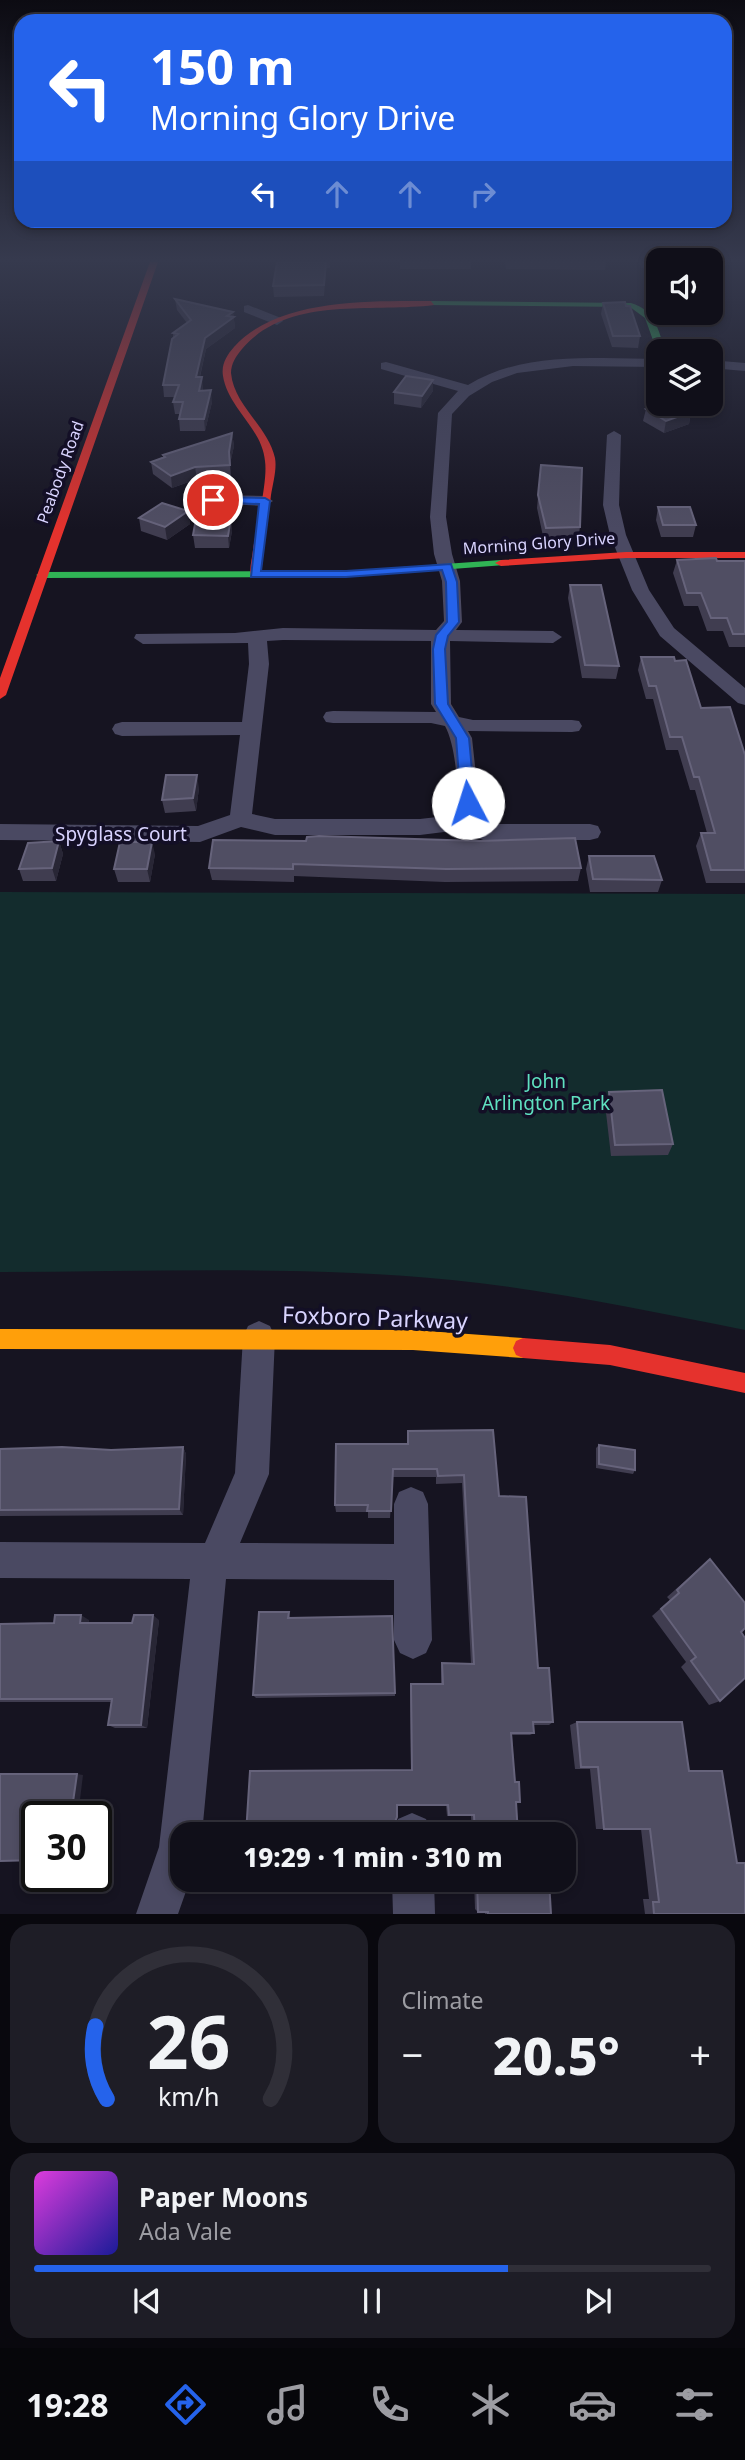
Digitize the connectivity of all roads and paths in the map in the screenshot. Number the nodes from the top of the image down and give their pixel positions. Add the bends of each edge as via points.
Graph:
1 (122, 351) edge
2 (234, 351) edge
3 (646, 363) edge
4 (386, 366) dead end
5 (723, 366) edge
6 (745, 367) edge
7 (468, 389) junction
8 (614, 435) dead end
9 (213, 500) dead end
10 (265, 501) junction
11 (626, 555) junction
12 (745, 555) edge
13 (447, 567) junction
14 (255, 574) junction
15 (42, 575) junction
16 (442, 635) junction
17 (553, 637) dead end
18 (143, 638) dead end
19 (257, 638) junction
20 (0, 695) edge
21 (745, 699) edge
22 (333, 717) dead end
23 (452, 722) junction
24 (572, 726) dead end
25 (251, 728) junction
26 (122, 729) dead end
27 (240, 819) junction
28 (463, 822) junction
29 (0, 832) edge
30 (590, 832) dead end
31 (259, 1337) junction
32 (0, 1339) edge
33 (745, 1383) edge
34 (411, 1504) dead end
35 (0, 1560) edge
36 (215, 1561) junction
37 (412, 1562) junction
38 (413, 1640) dead end
39 (413, 1892) edge
40 (157, 1914) edge
41 (414, 1914) edge

1 - 15 street, Peabody Road
2 - 10 street via 227,367 229,383 268,446 271,460
3 - 7 street via 582,361 531,367 506,372
4 - 7 street
5 - 6 street
7 - 13 street via 445,413 442,433 438,517
8 - 11 street via 611,505
9 - 10 street
10 - 14 street
11 - 12 street, Morning Glory Drive
11 - 13 street, Morning Glory Drive
11 - 21 street via 660,624
13 - 14 street, Morning Glory Drive
13 - 16 street via 453,622
14 - 15 street, Morning Glory Drive
15 - 20 street, Peabody Road
16 - 17 street
16 - 19 street via 283,634
16 - 23 street via 442,704
18 - 19 street
19 - 25 street
22 - 23 street via 430,717
23 - 24 street
23 - 28 street via 462,738 468,803
25 - 26 street
25 - 27 street
27 - 28 street via 275,827 421,827
27 - 29 street, Spyglass Court via 200,834
28 - 30 street via 484,832
31 - 32 street, Foxboro Parkway
31 - 33 street, Foxboro Parkway via 413,1340 610,1355
31 - 36 street via 252,1474
34 - 37 street
35 - 36 street
36 - 37 street
36 - 40 street via 206,1583 180,1847
37 - 38 street
39 - 41 street

